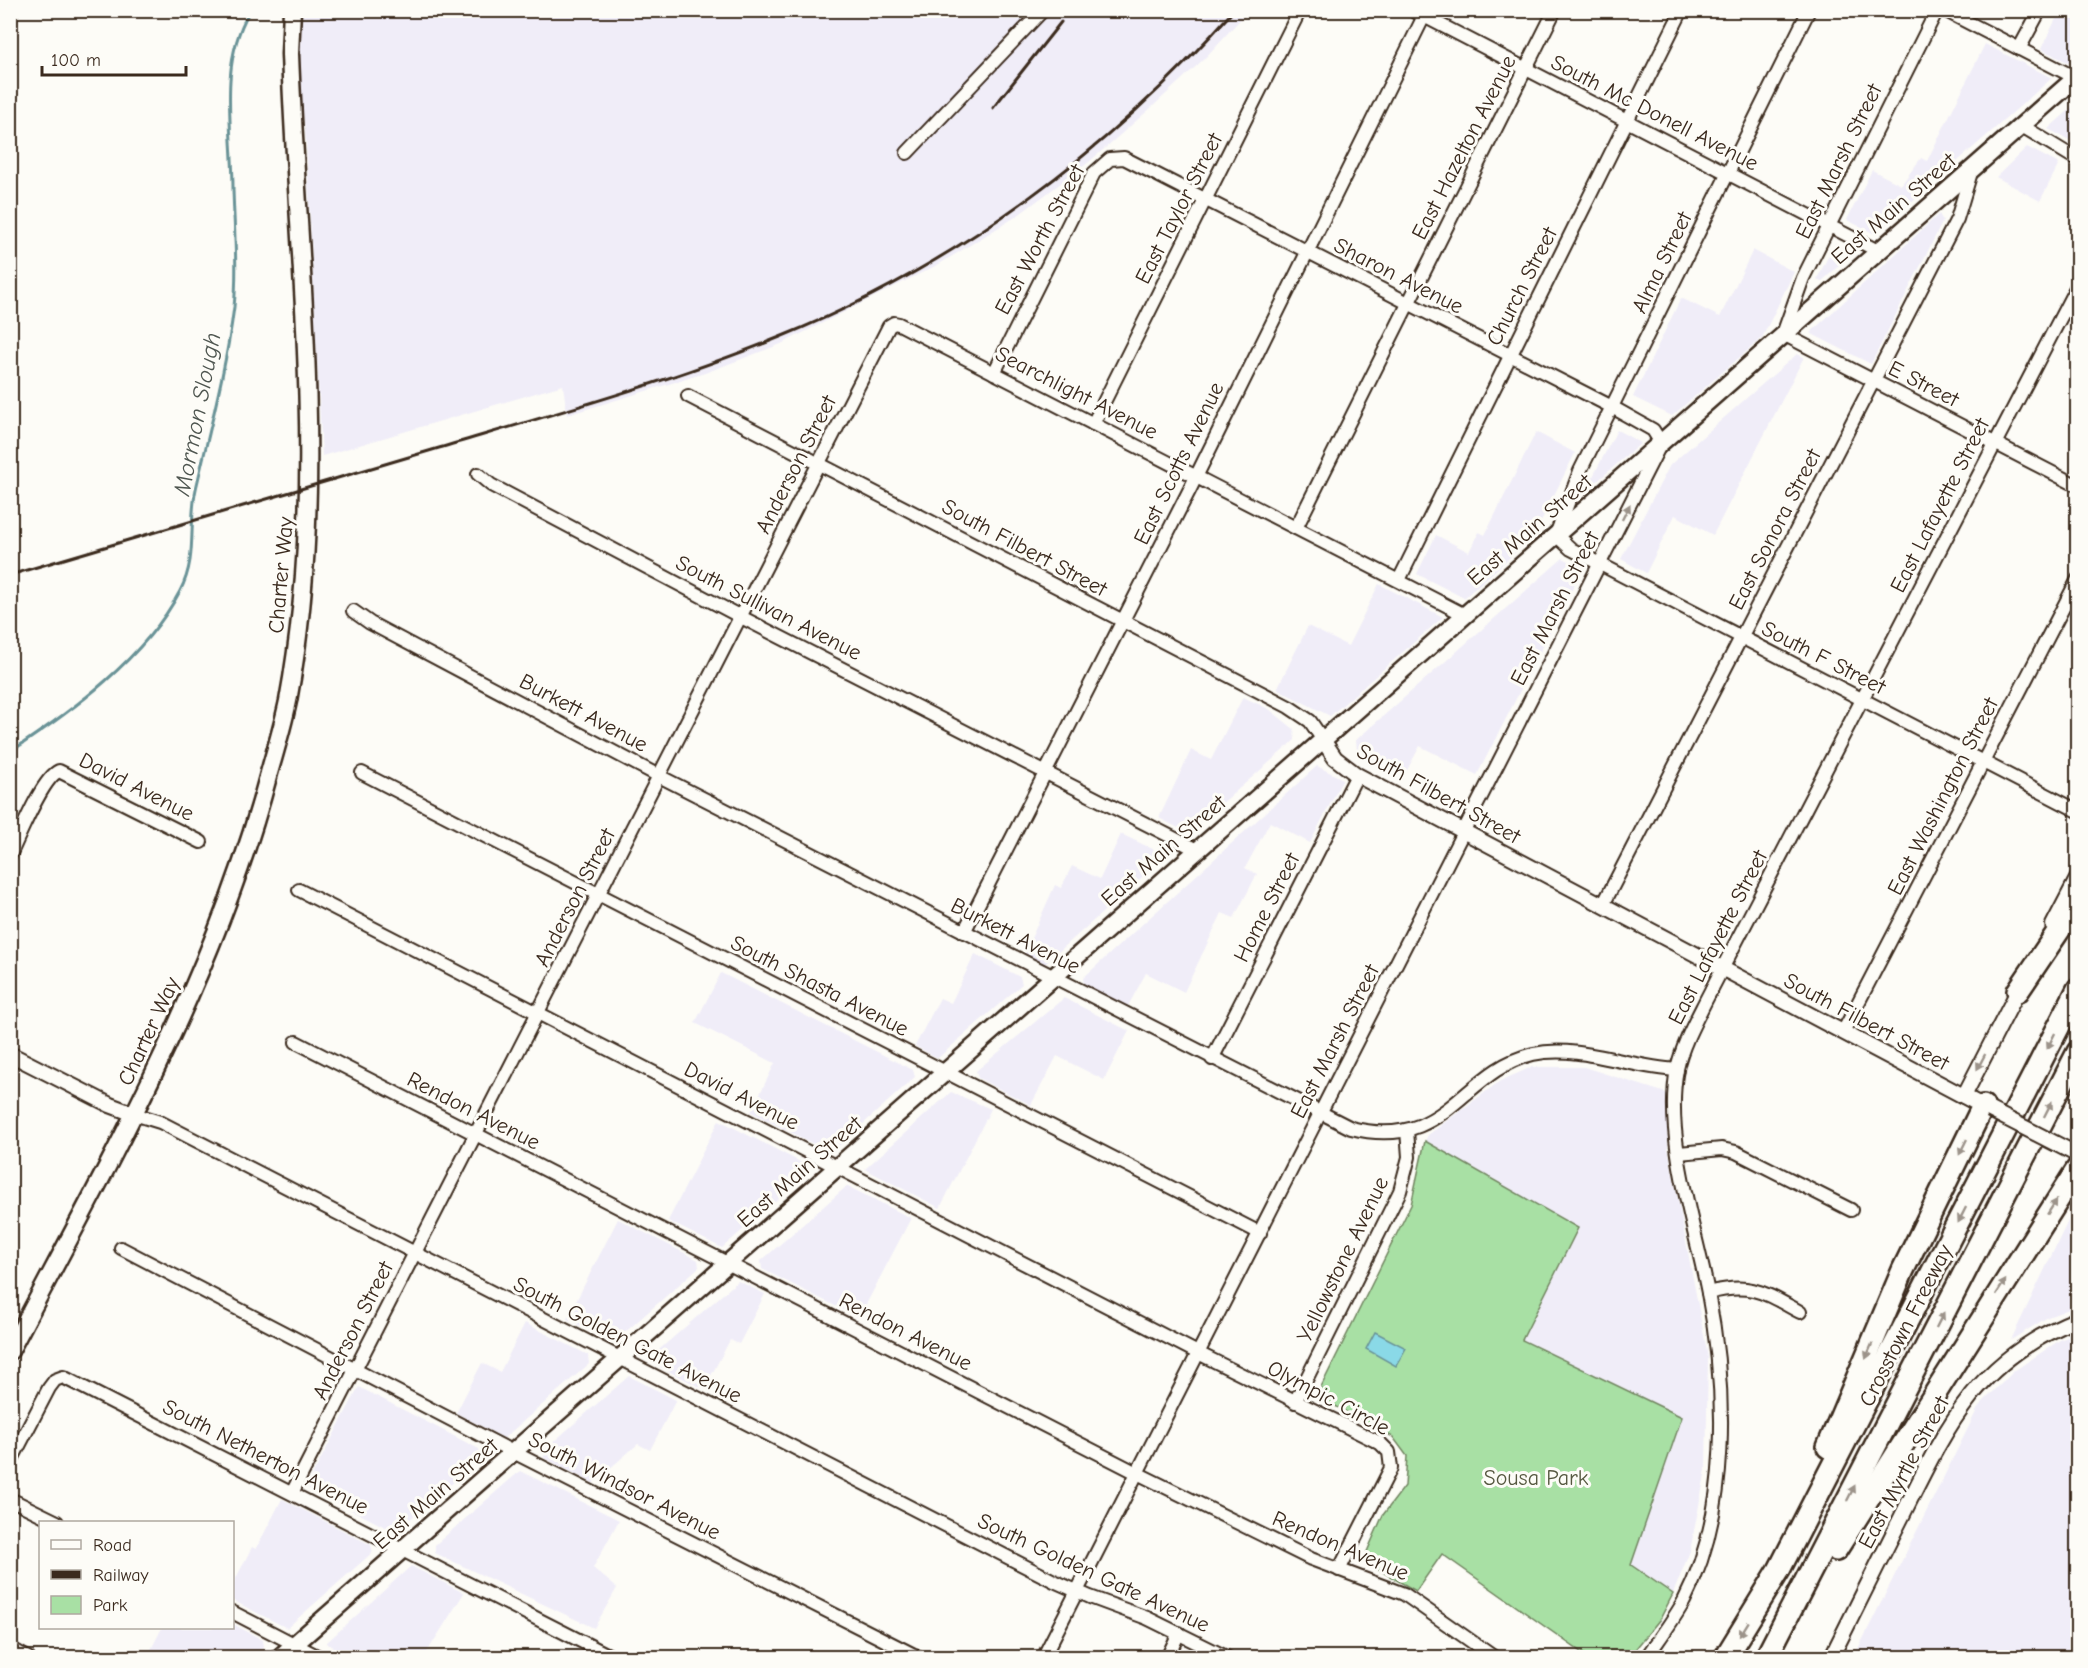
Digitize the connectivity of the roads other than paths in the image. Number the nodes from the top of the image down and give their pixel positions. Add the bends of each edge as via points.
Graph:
1 (291, 10) edge
2 (1043, 10) edge
3 (1300, 10) edge
4 (1412, 10) edge
5 (1555, 10) edge
6 (1682, 10) edge
7 (1809, 10) edge
8 (1937, 10) edge
9 (1944, 10) edge
10 (2040, 10) edge
11 (1426, 14) edge
12 (2019, 49) junction
13 (1526, 69) junction
14 (2077, 77) edge
15 (1627, 120) junction
16 (2022, 126) junction
17 (907, 153) dead end
18 (1110, 159) joint
19 (2078, 160) edge
20 (1972, 169) junction
21 (1728, 173) junction
22 (1206, 199) junction
23 (1830, 225) junction
24 (1307, 251) junction
25 (1878, 251) junction
26 (2078, 284) edge
27 (1409, 303) junction
28 (894, 323) joint
29 (1783, 334) junction
30 (1510, 355) junction
31 (994, 373) junction
32 (1874, 381) junction
33 (688, 396) dead end
34 (1612, 407) junction
35 (1093, 424) junction
36 (1661, 443) junction
37 (1995, 443) junction
38 (819, 463) junction
39 (478, 474) dead end
40 (1196, 476) junction
41 (2078, 486) edge
42 (1296, 528) junction
43 (1556, 534) junction
44 (1600, 564) junction
45 (2078, 579) edge
46 (1399, 580) junction
47 (353, 611) dead end
48 (1465, 615) junction
49 (741, 617) junction
50 (1122, 622) junction
51 (1741, 638) junction
52 (1862, 700) junction
53 (1323, 740) junction
54 (1983, 762) junction
55 (362, 772) dead end
56 (1045, 772) junction
57 (1357, 775) junction
58 (660, 776) junction
59 (2078, 811) edge
60 (1464, 831) junction
61 (201, 842) dead end
62 (1197, 850) junction
63 (10, 855) edge
64 (2078, 875) edge
65 (299, 890) dead end
66 (598, 896) junction
67 (2078, 902) edge
68 (1603, 905) junction
69 (964, 932) junction
70 (1723, 968) junction
71 (1052, 977) junction
72 (2078, 989) edge
73 (2018, 992) junction
74 (537, 1014) junction
75 (1843, 1032) junction
76 (296, 1042) dead end
77 (2078, 1052) edge
78 (10, 1054) edge
79 (1212, 1059) junction
80 (1677, 1070) junction
81 (945, 1072) junction
82 (1964, 1096) junction
83 (1987, 1108) junction
84 (134, 1114) junction
85 (1320, 1114) junction
86 (1407, 1130) junction
87 (476, 1134) junction
88 (1679, 1153) junction
89 (2076, 1158) edge
90 (837, 1168) junction
91 (1851, 1210) dead end
92 (1260, 1233) junction
93 (121, 1248) dead end
94 (416, 1254) junction
95 (728, 1263) junction
96 (1708, 1293) junction
97 (1800, 1312) dead end
98 (2078, 1319) edge
99 (10, 1351) edge
100 (1198, 1353) junction
101 (620, 1359) junction
102 (356, 1368) junction
103 (1295, 1402) junction
104 (514, 1453) junction
105 (10, 1463) edge
106 (1137, 1473) junction
107 (292, 1493) junction
108 (10, 1499) edge
109 (55, 1521) edge
110 (403, 1550) junction
111 (1340, 1570) junction
112 (1077, 1592) junction
113 (1759, 1605) junction
114 (234, 1613) edge
115 (1179, 1633) junction
116 (294, 1644) junction
117 (10, 1648) edge
118 (28, 1658) edge
119 (279, 1658) edge
120 (321, 1658) edge
121 (614, 1658) edge
122 (920, 1658) edge
123 (1043, 1658) edge
124 (1167, 1658) edge
125 (1228, 1658) edge
126 (1495, 1658) edge
127 (1646, 1658) edge
128 (1725, 1658) edge
129 (1768, 1658) edge
130 (1832, 1658) edge

1 - 84 main road, Charter Way via 293,138 309,431 308,514 294,665 252,838 224,915
2 - 17 street
3 - 22 street, East Taylor Street
4 - 11 street, South Mc Donell Avenue
5 - 13 street, East Hazelton Avenue
6 - 15 street, Church Street
7 - 21 street, Alma Street
8 - 23 street, East Marsh Street
9 - 12 street
10 - 12 street
11 - 13 street, South Mc Donell Avenue
11 - 24 street, East Scotts Avenue
12 - 14 street
13 - 15 street, South Mc Donell Avenue
13 - 27 street, East Hazelton Avenue
14 - 16 main road, East Main Street
15 - 21 street, South Mc Donell Avenue
15 - 30 street, Church Street
16 - 19 street
16 - 20 main road, East Main Street
18 - 22 street, Sharon Avenue via 1124,158
18 - 31 street, East Worth Street via 1094,173
20 - 25 main road, East Main Street
20 - 32 street, East Sonora Street via 1957,219
21 - 23 street, South Mc Donell Avenue
21 - 34 street, Alma Street
22 - 24 street, Sharon Avenue
22 - 35 street, East Taylor Street
23 - 25 street, South Mc Donell Avenue
23 - 29 street, East Marsh Street via 1803,278
24 - 27 street, Sharon Avenue
24 - 40 street, East Scotts Avenue
25 - 29 main road, East Main Street
26 - 37 street, East Lafayette Street
27 - 30 street, Sharon Avenue
27 - 42 street, East Hazelton Avenue
28 - 31 street, Searchlight Avenue
28 - 38 street, Anderson Street
29 - 32 street, E Street
29 - 36 main road, East Main Street
30 - 34 street, Sharon Avenue
30 - 46 street, Church Street
31 - 35 street, Searchlight Avenue
32 - 37 street, E Street
32 - 51 street, East Sonora Street
33 - 38 street, South Filbert Street
34 - 36 street, Sharon Avenue via 1653,430
34 - 43 street, Alma Street via 1580,471
35 - 40 street, Searchlight Avenue
36 - 43 main road, East Main Street
44 -> 36 street, East Marsh Street
37 - 41 street, E Street
37 - 52 street, East Lafayette Street
38 - 49 street, Anderson Street
38 - 50 street, South Filbert Street
39 - 49 street, South Sullivan Avenue via 491,485
40 - 42 street, Searchlight Avenue
40 - 50 street, East Scotts Avenue
42 - 46 street, Searchlight Avenue
43 - 44 street, South F Street via 1571,549
43 - 48 main road, East Main Street
44 - 51 street, South F Street
44 - 60 street, East Marsh Street
45 - 54 street, East Washington Street
46 - 48 street, Searchlight Avenue
47 - 58 street, Burkett Avenue
48 - 53 main road, East Main Street
49 - 56 street, South Sullivan Avenue
49 - 58 street, Anderson Street
50 - 53 street, South Filbert Street via 1289,707 1310,721
50 - 56 street, East Scotts Avenue
51 - 52 street, South F Street
51 - 68 street, East Sonora Street
52 - 54 street, South F Street
52 - 70 street, East Lafayette Street
53 - 57 street, South Filbert Street via 1335,758
53 - 62 main road, East Main Street
54 - 59 street, South F Street
54 - 75 street, East Washington Street
55 - 66 street, South Shasta Avenue
56 - 62 street, South Sullivan Avenue
56 - 69 street, East Scotts Avenue
57 - 60 street, South Filbert Street
57 - 79 street, Home Street
58 - 66 street, Anderson Street
58 - 69 street, Burkett Avenue
60 - 68 street, South Filbert Street
60 - 85 street, East Marsh Street
61 - 63 street, David Avenue via 66,773 55,772
62 - 71 main road, East Main Street
64 - 73 street
65 - 74 street, David Avenue
66 - 74 street, Anderson Street
66 - 81 street, South Shasta Avenue
67 - 73 highway
68 - 70 street, South Filbert Street
69 - 71 street, Burkett Avenue
70 - 75 street, South Filbert Street
70 - 80 street, East Lafayette Street
71 - 79 street, Burkett Avenue
71 - 81 main road, East Main Street
72 -> 113 highway, Crosstown Freeway
73 -> 82 street
74 - 87 street, Anderson Street
74 - 90 street, David Avenue
75 - 82 street, South Filbert Street
76 - 87 street, Rendon Avenue
129 -> 77 highway, Crosstown Freeway
78 - 84 street, South Golden Gate Avenue
79 - 85 street, Burkett Avenue
80 - 86 street, Burkett Avenue via 1564,1052 1530,1055 1505,1066 1443,1114
80 - 88 street, East Lafayette Street via 1675,1126
81 - 90 main road, East Main Street
81 - 92 street, South Shasta Avenue
82 - 83 street, South Filbert Street
83 - 89 street, South Filbert Street, bridge
83 -> 113 highway via 1903,1270
84 - 94 street, South Golden Gate Avenue via 160,1122
84 - 99 main road, Charter Way
85 - 86 street, Burkett Avenue via 1362,1131
85 - 92 street, East Marsh Street
86 - 103 street, Yellowstone Avenue via 1408,1168 1400,1191
87 - 94 street, Anderson Street
87 - 95 street, Rendon Avenue
88 - 91 street via 1722,1149 1736,1152
88 - 96 street, East Lafayette Street
129 -> 89 highway
90 - 95 main road, East Main Street
90 - 100 street, David Avenue
92 - 100 street, East Marsh Street
93 - 102 street, South Windsor Avenue
94 - 101 street, South Golden Gate Avenue
94 - 102 street, Anderson Street
95 - 101 main road, East Main Street
95 - 106 street, Rendon Avenue
96 - 97 street via 1732,1287 1749,1288
96 - 127 street, East Lafayette Street via 1720,1383 1715,1496 1698,1569 1684,1601
98 - 130 street, East Myrtle Street via 2013,1354 1955,1414
100 - 103 street, Olympic Circle
100 - 106 street, East Marsh Street
101 - 104 main road, East Main Street
101 - 112 street, South Golden Gate Avenue
102 - 104 street, South Windsor Avenue
102 - 107 street, Anderson Street
103 - 111 street, Olympic Circle via 1380,1443 1389,1452 1388,1474
104 - 110 main road, East Main Street
104 - 122 street, South Windsor Avenue
105 - 107 street, South Netherton Avenue via 59,1378 73,1380
106 - 111 street, Rendon Avenue via 1311,1560
106 - 112 street, East Marsh Street
107 - 110 street, South Netherton Avenue
108 - 109 street
110 - 116 main road, East Main Street
110 - 121 street, South Netherton Avenue
111 - 126 street, Rendon Avenue via 1404,1594
112 - 115 street, South Golden Gate Avenue
112 - 123 street, East Marsh Street
113 -> 128 highway, Crosstown Freeway
114 - 116 street
115 - 124 street
115 - 125 street, South Golden Gate Avenue
116 - 119 main road, East Main Street
116 - 120 street
117 - 118 street

